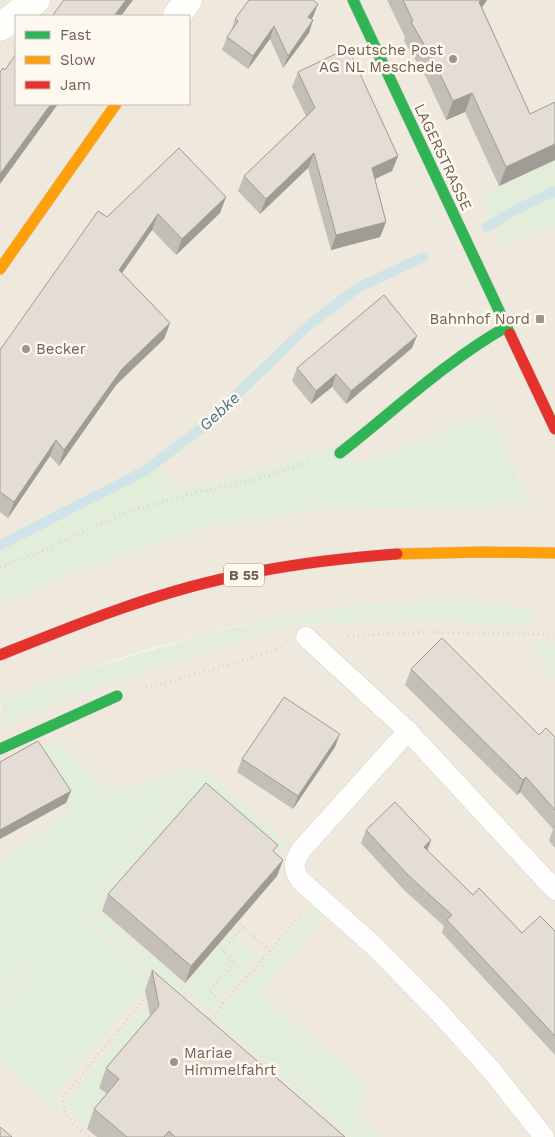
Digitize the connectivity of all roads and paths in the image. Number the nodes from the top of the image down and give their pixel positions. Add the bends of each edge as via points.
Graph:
1 (36, 0) edge
2 (188, 0) edge
3 (353, 0) edge
4 (16, 15) edge
5 (178, 15) edge
6 (15, 16) edge
7 (0, 27) edge
8 (115, 105) edge
9 (0, 270) edge
10 (506, 327) junction
11 (555, 430) edge
12 (340, 453) joint
13 (555, 553) edge
14 (0, 566) edge
15 (306, 637) dead end
16 (0, 655) edge
17 (117, 696) dead end
18 (408, 731) junction
19 (0, 749) edge
20 (555, 890) edge
21 (237, 922) edge
22 (243, 927) junction
23 (281, 938) dead end
24 (270, 950) junction
25 (150, 992) edge
26 (223, 1003) junction
27 (202, 1014) edge
28 (209, 1020) junction
29 (216, 1026) edge
30 (322, 1118) edge
31 (89, 1137) edge
32 (345, 1137) edge
33 (544, 1137) edge

1 - 4 street
2 - 5 street
3 - 10 street, LAGERSTRASSE
6 - 7 street
8 - 9 street
10 - 11 street, LAGERSTRASSE
10 - 12 street via 454,358
12 - 14 path via 254,480 124,513 33,555
13 - 16 street, B 55 via 501,551 338,559 262,570 73,625
15 - 18 lane
17 - 19 street
18 - 20 lane
18 - 33 lane via 302,849 294,872 373,945 465,1040
21 - 22 path
22 - 24 path
22 - 26 path via 222,951 234,962 210,991
23 - 24 path
24 - 26 path
25 - 31 path via 63,1098 62,1109 70,1122
26 - 28 path
27 - 28 path
28 - 29 path
30 - 32 path

